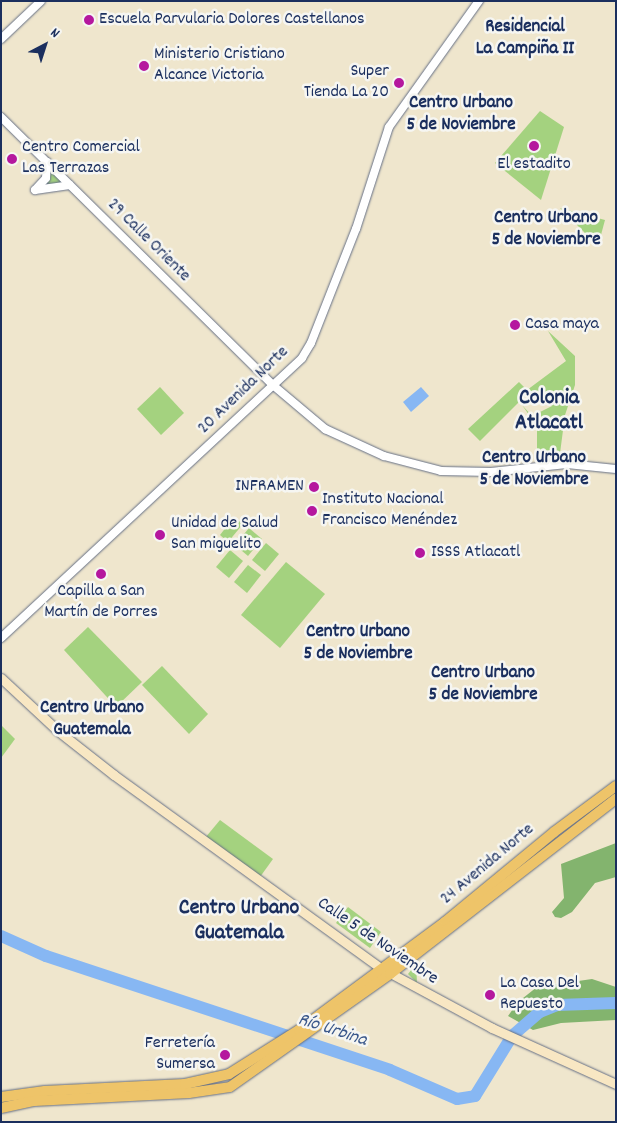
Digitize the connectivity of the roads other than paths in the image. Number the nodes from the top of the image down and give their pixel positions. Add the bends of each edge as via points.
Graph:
1 (42, 1) edge
2 (479, 1) edge
3 (1, 40) edge
4 (1, 117) edge
5 (47, 162) junction
6 (70, 185) junction
7 (274, 386) junction
8 (616, 469) edge
9 (1, 638) edge
10 (1, 678) edge
11 (616, 786) edge
12 (616, 799) edge
13 (386, 971) junction
14 (278, 1049) junction
15 (616, 1084) edge
16 (1, 1097) edge
17 (1, 1108) edge

1 - 3 street
2 - 7 street, 20 Avenida Norte via 389,127 356,229 311,342 302,358
4 - 5 street, 29 Calle Oriente
5 - 6 street, 29 Calle Oriente
5 - 6 street via 46,178 35,190
6 - 7 street, 29 Calle Oriente
7 - 8 street, 29 Calle Oriente via 299,410 353,444 423,468 460,473 567,464
7 - 9 street, 20 Avenida Norte
10 - 13 main road, Calle 5 de Noviembre via 58,731 114,775
11 - 13 main road, 24 Avenida Norte via 554,832
12 - 13 main road, 24 Avenida Norte
13 - 14 main road
13 - 15 main road, Calle 5 de Noviembre via 492,1028
14 - 16 main road via 229,1074 185,1084 45,1091
14 - 17 main road via 224,1089 34,1101

